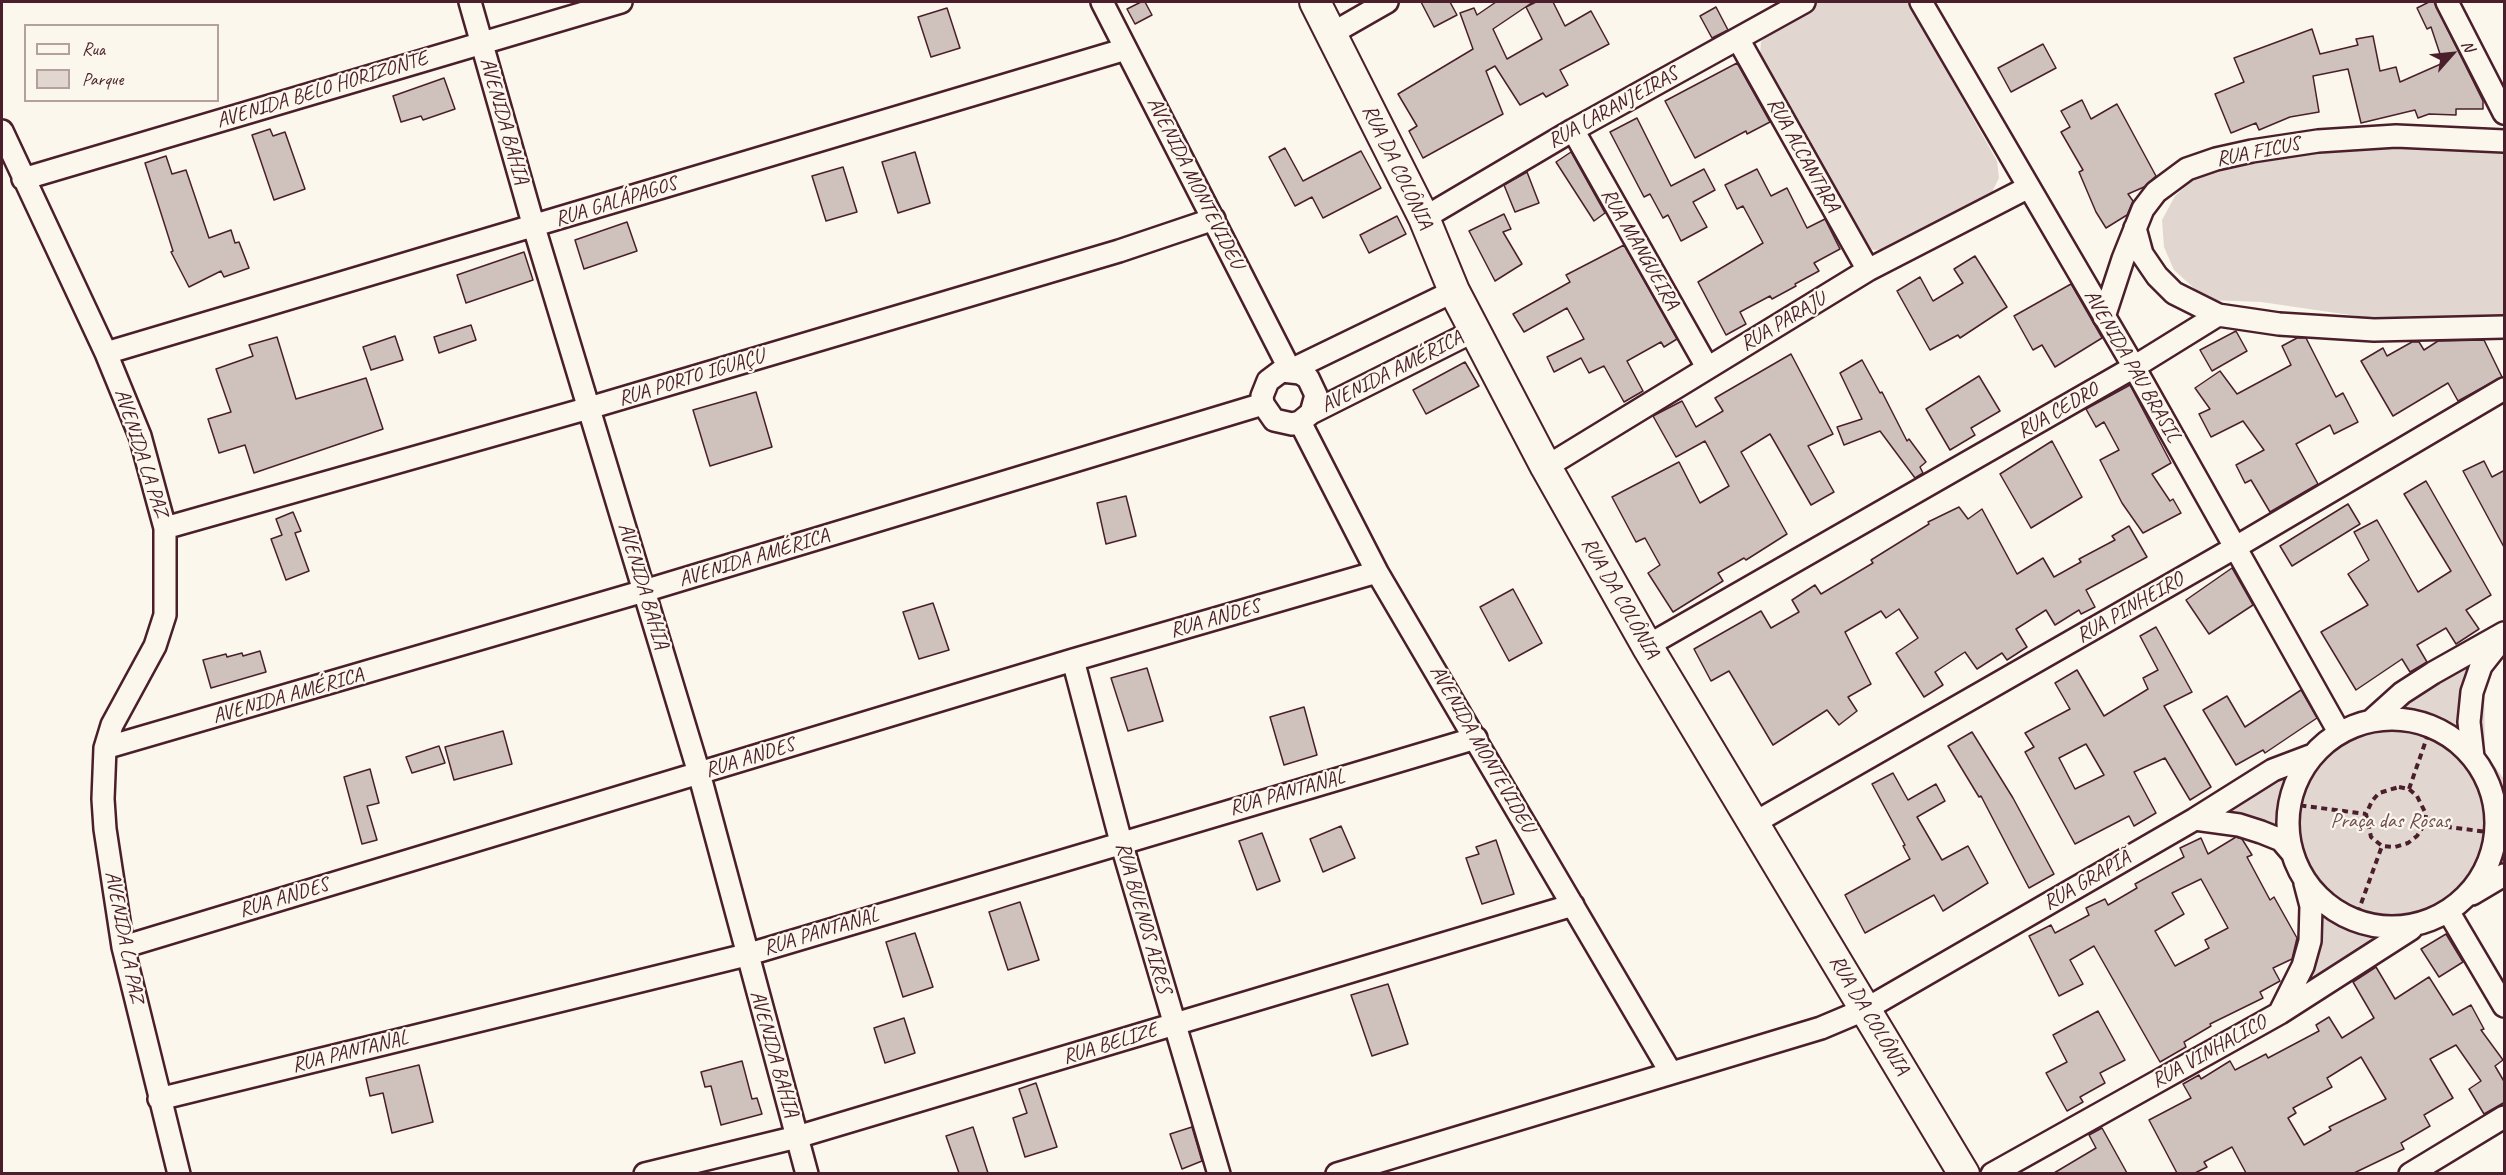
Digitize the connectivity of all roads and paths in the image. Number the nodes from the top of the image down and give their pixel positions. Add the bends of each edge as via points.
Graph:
1 (470, 2) edge
2 (621, 2) edge
3 (1102, 2) edge
4 (1315, 2) edge
5 (1388, 2) edge
6 (1804, 2) edge
7 (1921, 2) edge
8 (2447, 2) edge
9 (1331, 34) junction
10 (1738, 39) junction
11 (482, 43) junction
12 (1126, 49) junction
13 (2505, 113) edge
14 (1573, 130) junction
15 (2, 131) edge
16 (2505, 141) edge
17 (23, 179) junction
18 (2027, 188) junction
19 (1424, 218) junction
20 (1214, 219) junction
21 (534, 227) junction
22 (2135, 228) junction
23 (1868, 270) junction
24 (1454, 291) junction
25 (2218, 315) junction
26 (2104, 317) junction
27 (2504, 328) edge
28 (1474, 331) junction
29 (106, 353) junction
30 (1707, 367) junction
31 (2134, 367) junction
32 (1289, 368) junction
33 (2505, 389) edge
34 (1263, 404) junction
35 (590, 408) junction
36 (1305, 417) junction
37 (1546, 467) junction
38 (165, 528) junction
39 (2236, 547) junction
40 (1377, 572) junction
41 (644, 591) junction
42 (2505, 635) edge
43 (1647, 646) junction
44 (1073, 660) junction
45 (2372, 720) junction
46 (2432, 726) junction
47 (2339, 732) junction
48 (1476, 738) junction
49 (105, 748) junction
50 (2310, 756) junction
51 (2473, 757) junction
52 (699, 773) junction
53 (2409, 789) junction
54 (2499, 802) edge
55 (2290, 804) junction
56 (2366, 814) junction
57 (2195, 819) junction
58 (1754, 823) junction
59 (2426, 824) junction
60 (2495, 833) junction
61 (1121, 842) junction
62 (2382, 846) junction
63 (2293, 854) junction
64 (2505, 875) edge
65 (2303, 878) junction
66 (1573, 905) junction
67 (2456, 905) junction
68 (2354, 923) junction
69 (2421, 924) junction
70 (123, 947) junction
71 (746, 955) junction
72 (2505, 1006) edge
73 (1866, 1009) junction
74 (2280, 1013) junction
75 (1174, 1024) junction
76 (1671, 1073) junction
77 (159, 1099) junction
78 (2505, 1117) edge
79 (797, 1137) junction
80 (179, 1173) edge
81 (645, 1173) edge
82 (807, 1173) edge
83 (1219, 1173) edge
84 (1337, 1173) edge
85 (1964, 1173) edge
86 (1992, 1173) edge
87 (2410, 1173) edge

1 - 11 street, AVENIDA BAHIA
2 - 11 street, AVENIDA BELO HORIZONTE
3 - 12 street, AVENIDA MONTEVIDEU
4 - 9 main road, RUA DA COLÔNIA
5 - 9 street
6 - 10 street, RUA LARANJEIRAS
7 - 18 street, AVENIDA PAU BRASIL
8 - 13 street
9 - 19 main road, RUA DA COLÔNIA
10 - 14 street, RUA LARANJEIRAS
10 - 23 street, RUA ALCANTARA
11 - 17 street, AVENIDA BELO HORIZONTE
11 - 21 street, AVENIDA BAHIA
12 - 20 street, AVENIDA MONTEVIDEU
12 - 21 street, RUA GALÁPAGOS
14 - 19 street, RUA LARANJEIRAS
14 - 30 street, RUA MANGUEIRA
15 - 17 street, AVENIDA LA PAZ
16 - 22 street, RUA FICUS via 2396,136 2318,141 2216,159 2171,179 2143,209
17 - 29 street, AVENIDA LA PAZ
18 - 23 street, RUA PARAJU
18 - 26 street, AVENIDA PAU BRASIL
19 - 24 main road, RUA DA COLÔNIA
20 - 32 street, AVENIDA MONTEVIDEU
20 - 35 street, RUA PORTO IGUAÇU via 1119,251
21 - 29 street, RUA GALÁPAGOS
21 - 35 street, AVENIDA BAHIA
22 - 25 street via 2142,254 2157,276 2174,293
22 - 26 street, RUA FICUS
23 - 30 street, RUA PARAJU
24 - 28 main road, RUA DA COLÔNIA
24 - 32 street, AVENIDA AMÉRICA
25 - 27 street via 2279,324 2374,330
25 - 31 street, RUA CEDRO
26 - 31 street, AVENIDA PAU BRASIL
28 - 36 street, AVENIDA AMÉRICA
28 - 37 main road, RUA DA COLÔNIA
29 - 38 street, AVENIDA LA PAZ via 143,444
30 - 37 street, RUA PARAJU
31 - 39 street, AVENIDA PAU BRASIL
31 - 43 street, RUA CEDRO
32 - 34 street via 1268,381
32 - 36 street via 1308,378 1316,395
33 - 39 street, RUA PINHEIRO
34 - 36 street via 1274,420 1282,423
34 - 41 street, AVENIDA AMÉRICA
35 - 38 street, RUA PORTO IGUAÇU
35 - 41 street, AVENIDA BAHIA
36 - 40 street, AVENIDA MONTEVIDEU
37 - 43 main road, RUA DA COLÔNIA
38 - 49 street, AVENIDA LA PAZ via 166,598 162,629 112,725
39 - 47 street, AVENIDA PAU BRASIL
39 - 58 street, RUA PINHEIRO
40 - 44 street, RUA ANDES
40 - 48 street, AVENIDA MONTEVIDEU
41 - 49 street, AVENIDA AMÉRICA
41 - 52 street, AVENIDA BAHIA
42 - 45 street via 2433,673 2402,693
42 - 51 street via 2481,666 2472,692 2469,722
43 - 58 main road, RUA DA COLÔNIA
44 - 52 street, RUA ANDES
44 - 61 street, RUA BUENOS AIRES
45 - 46 street via 2400,718
45 - 47 street
46 - 51 street via 2453,738
46 - 53 path
47 - 50 street
48 - 61 street, RUA PANTANAL
48 - 66 street, AVENIDA MONTEVIDEU
49 - 70 street, AVENIDA LA PAZ via 105,829
50 - 55 street
50 - 57 street, RUA GRAPIÃ via 2273,770
51 - 54 street
52 - 70 street, RUA ANDES
52 - 71 street, AVENIDA BAHIA
53 - 56 path via 2399,786 2379,793
53 - 59 path via 2423,805
54 - 60 street
55 - 56 path
55 - 63 street
56 - 62 path via 2371,837
57 - 63 street via 2261,832 2281,840
57 - 73 street, RUA GRAPIÃ
58 - 73 main road, RUA DA COLÔNIA
59 - 60 path
59 - 62 path via 2408,843
60 - 67 street via 2492,853 2481,878
61 - 71 street, RUA PANTANAL
61 - 75 street, RUA BUENOS AIRES
62 - 68 path
63 - 65 street
64 - 67 street
65 - 68 street via 2326,904
65 - 74 street via 2311,906 2310,941 2303,966
66 - 75 street, RUA BELIZE
66 - 76 street, AVENIDA MONTEVIDEU
67 - 69 street
67 - 72 street
68 - 69 street via 2388,928
69 - 74 street, RUA VINHALICO
70 - 77 street, AVENIDA LA PAZ
71 - 77 street, RUA PANTANAL
71 - 79 street, AVENIDA BAHIA
73 - 76 street, RUA GRAPIÃ via 1821,1028
73 - 85 main road, RUA DA COLÔNIA
74 - 86 street, RUA VINHALICO
75 - 79 street, RUA BELIZE
75 - 83 street, RUA BUENOS AIRES
76 - 84 street, RUA GRAPIÃ
77 - 80 street, AVENIDA LA PAZ
78 - 87 street
79 - 81 street, RUA BELIZE
79 - 82 street, AVENIDA BAHIA

